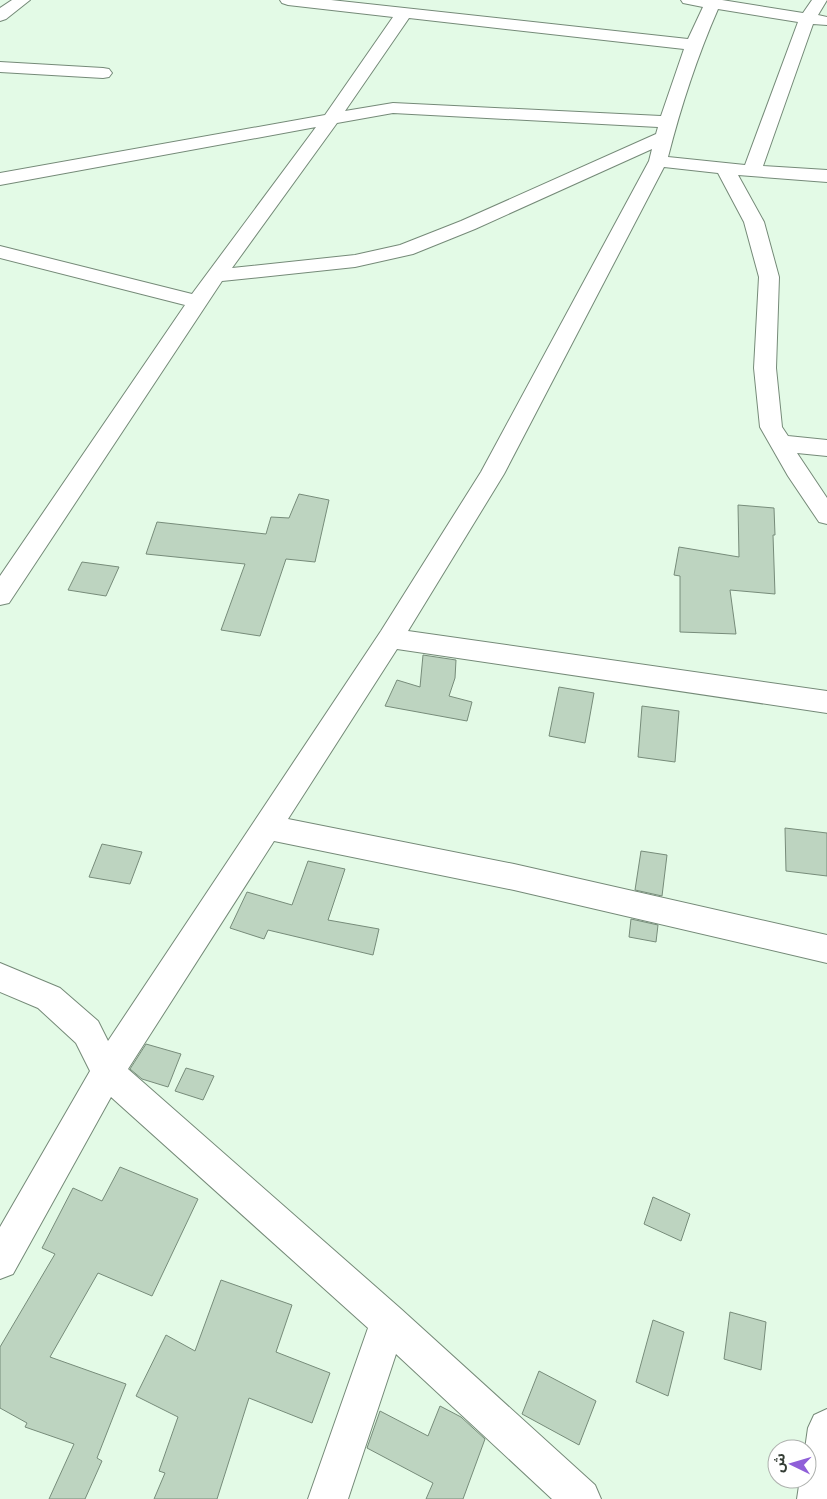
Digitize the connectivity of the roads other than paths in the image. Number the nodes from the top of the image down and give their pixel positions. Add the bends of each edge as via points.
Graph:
1 (22, 0) edge
2 (288, 0) edge
3 (820, 0) edge
4 (705, 2) edge
5 (2, 12) edge
6 (404, 13) junction
7 (807, 18) junction
8 (827, 22) edge
9 (694, 45) junction
10 (0, 67) edge
11 (103, 73) dead end
12 (331, 119) junction
13 (663, 140) junction
14 (726, 168) junction
15 (752, 170) junction
16 (827, 176) edge
17 (0, 179) edge
18 (0, 252) edge
19 (216, 276) junction
20 (197, 302) junction
21 (780, 443) junction
22 (827, 448) edge
23 (827, 516) edge
24 (0, 596) edge
25 (390, 638) junction
26 (827, 702) edge
27 (267, 827) junction
28 (827, 949) edge
29 (0, 977) edge
30 (106, 1072) junction
31 (0, 1261) edge
32 (388, 1322) junction
33 (827, 1428) edge
34 (328, 1499) edge
35 (580, 1499) edge
36 (817, 1499) edge

1 - 5 street
2 - 6 street
3 - 7 street
4 - 7 street
4 - 9 street
6 - 9 street
6 - 12 street
7 - 8 street
7 - 15 street
9 - 13 street
10 - 11 street
12 - 13 street via 371,111 415,108
12 - 17 street
12 - 19 street
13 - 14 street
13 - 19 street via 406,250 355,262
13 - 25 street via 492,474
14 - 15 street
14 - 21 street via 754,222 769,277 766,368 771,427
15 - 16 street
18 - 20 street
19 - 20 street
20 - 24 street
21 - 22 street
21 - 23 street
25 - 26 street
25 - 27 street
27 - 28 street via 514,876
27 - 30 street
29 - 30 street via 49,998 87,1032
30 - 31 street
30 - 32 street
32 - 34 street
32 - 35 street
33 - 36 street

